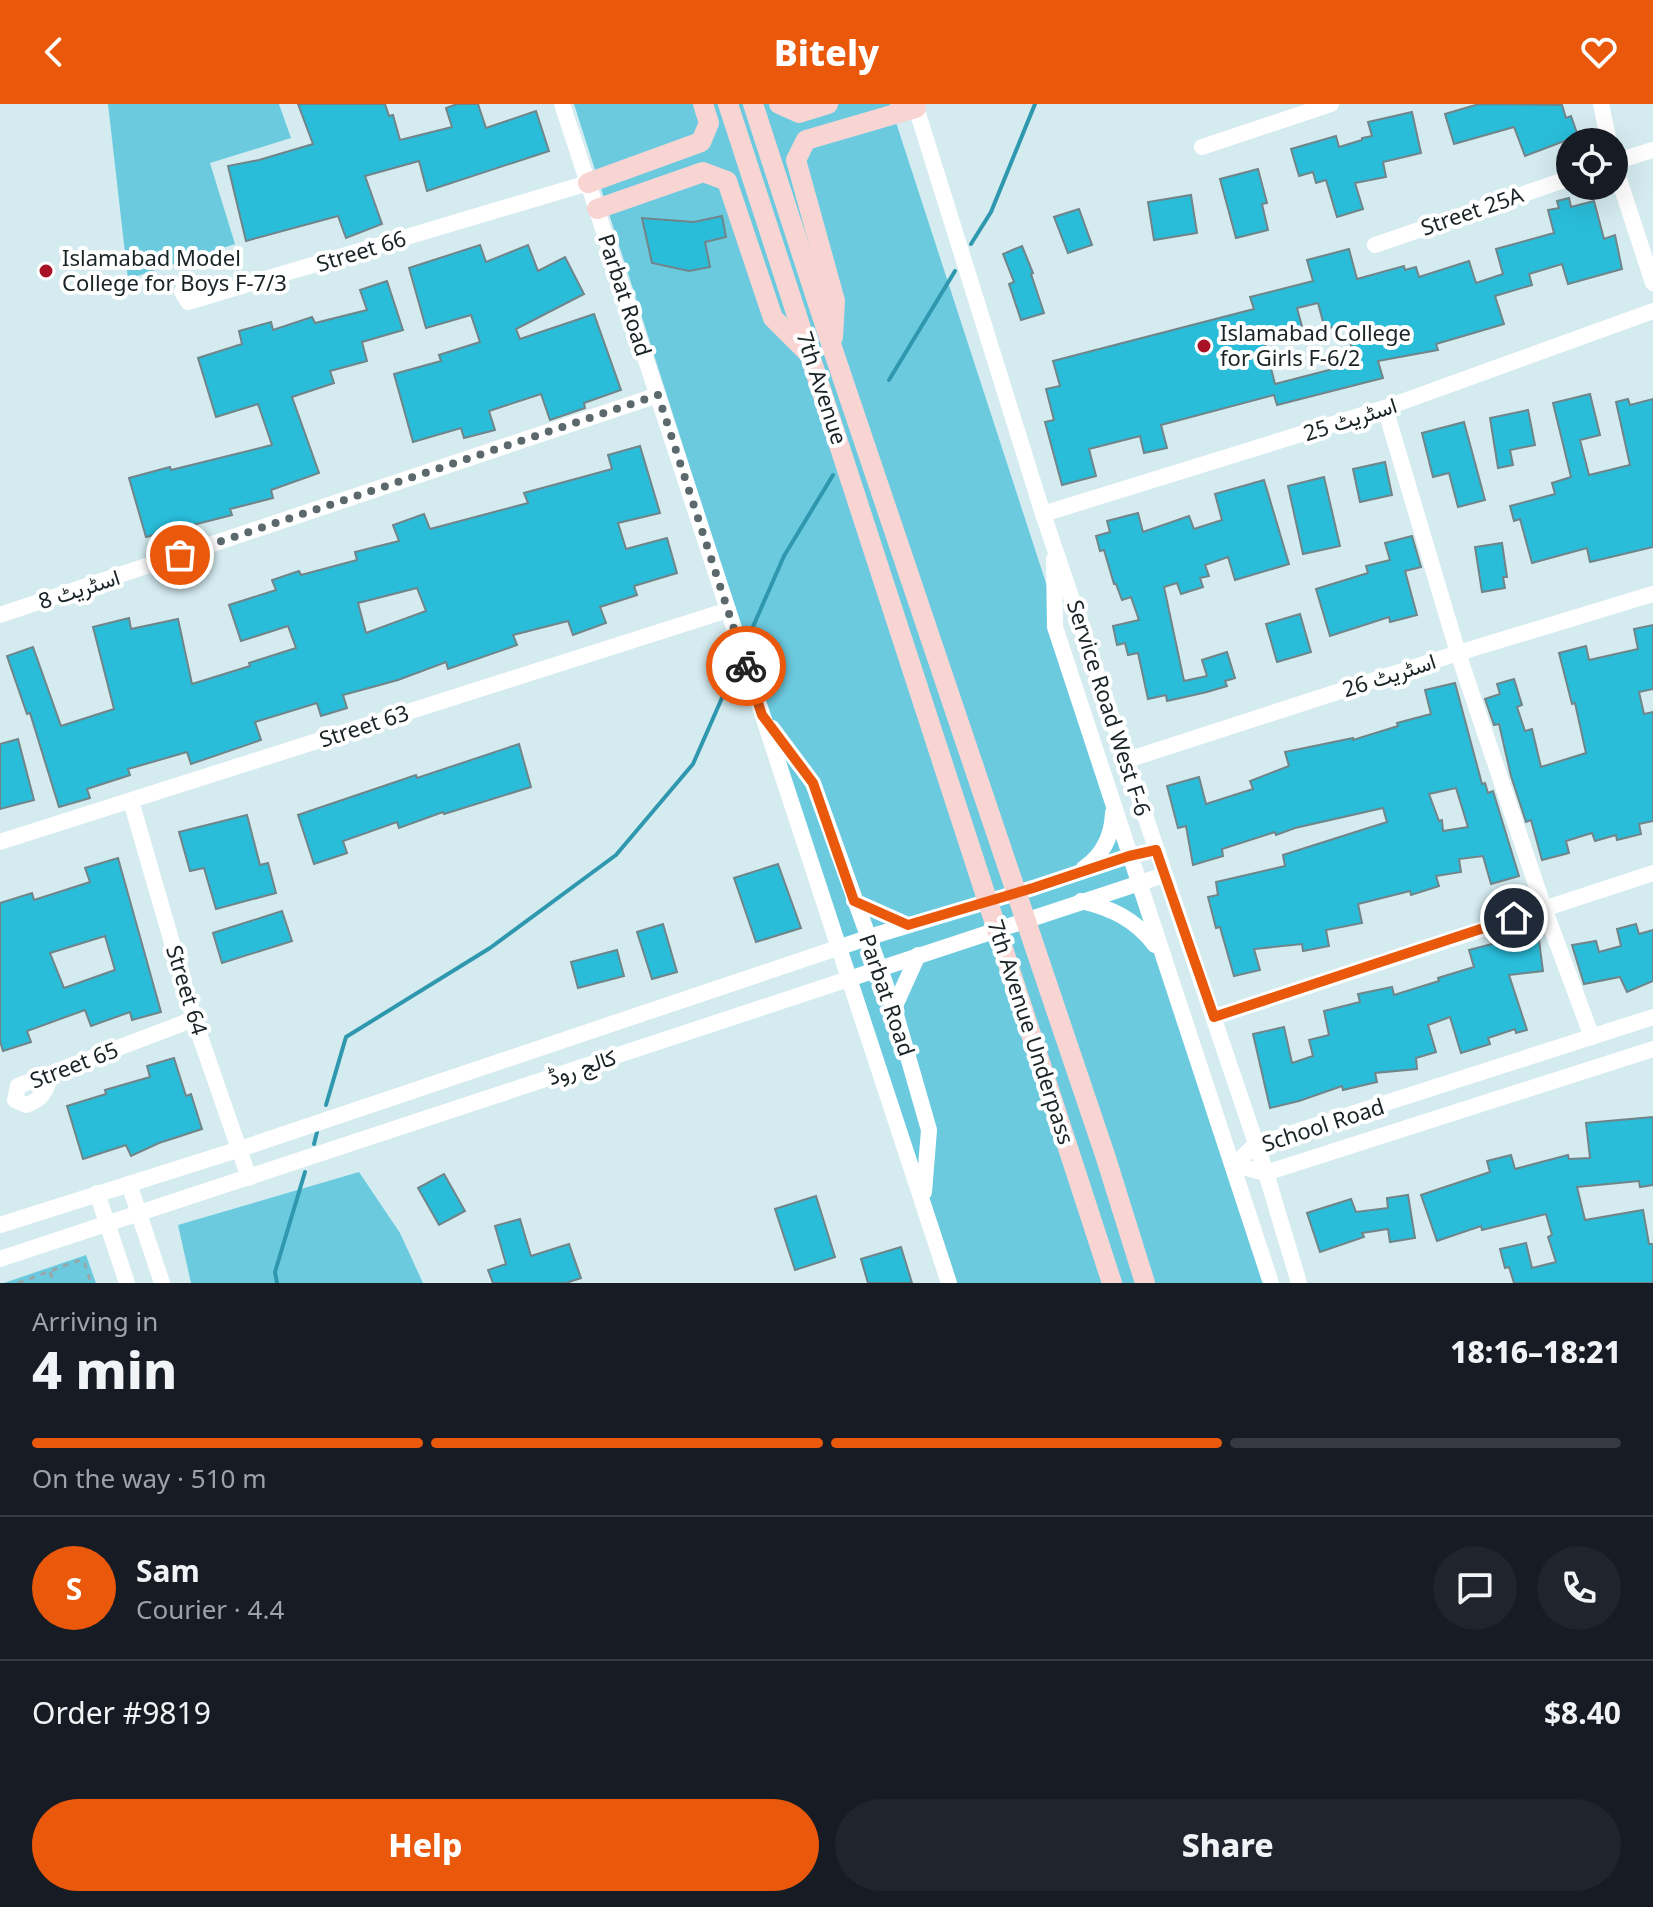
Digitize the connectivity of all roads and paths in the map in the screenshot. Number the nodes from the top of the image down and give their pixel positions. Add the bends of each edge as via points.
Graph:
1 (562, 104) edge
2 (703, 104) edge
3 (728, 104) edge
4 (753, 104) edge
5 (779, 104) edge
6 (828, 104) edge
7 (1331, 104) edge
8 (1601, 104) edge
9 (916, 106) edge
10 (1606, 128) edge
11 (1202, 147) dead end
12 (1653, 150) edge
13 (1628, 158) edge
14 (588, 183) junction
15 (1556, 183) edge
16 (1626, 200) edge
17 (597, 209) junction
18 (1375, 245) dead end
19 (1653, 283) edge
20 (221, 291) dead end
21 (1653, 311) edge
22 (833, 350) junction
23 (812, 357) junction
24 (658, 395) junction
25 (1385, 408) junction
26 (1043, 514) junction
27 (1054, 544) junction
28 (1653, 594) edge
29 (728, 610) junction
30 (0, 615) edge
31 (1458, 653) junction
32 (939, 663) joint
33 (914, 672) joint
34 (762, 715) junction
35 (1127, 760) junction
36 (131, 801) junction
37 (1113, 805) junction
38 (0, 842) edge
39 (1156, 850) junction
40 (1129, 856) junction
41 (1076, 873) junction
42 (1653, 873) edge
43 (1164, 875) junction
44 (1137, 883) junction
45 (854, 901) junction
46 (1081, 901) junction
47 (1544, 908) junction
48 (908, 925) junction
49 (868, 938) junction
50 (838, 948) junction
51 (1160, 952) junction
52 (918, 955) junction
53 (879, 968) junction
54 (850, 978) junction
55 (894, 1008) junction
56 (1214, 1017) junction
57 (1653, 1017) edge
58 (194, 1019) junction
59 (1592, 1037) junction
60 (1653, 1049) edge
61 (50, 1077) dead end
62 (1255, 1145) junction
63 (240, 1149) junction
64 (1234, 1165) junction
65 (1266, 1173) junction
66 (249, 1178) junction
67 (129, 1184) junction
68 (97, 1193) junction
69 (923, 1202) junction
70 (139, 1214) junction
71 (107, 1224) junction
72 (0, 1225) edge
73 (0, 1259) edge
74 (50, 1272) junction
75 (18, 1283) edge
76 (54, 1283) edge
77 (91, 1283) edge
78 (127, 1283) edge
79 (162, 1283) edge
80 (949, 1283) edge
81 (1112, 1283) edge
82 (1145, 1283) edge
83 (1271, 1283) edge
84 (1299, 1283) edge

1 - 14 street, Parbat Road
2 - 14 main road via 709,123 701,142
3 - 23 main road, 7th Avenue
4 - 22 main road, 7th Avenue
5 - 6 main road via 799,113
7 - 11 street
8 - 10 street
9 - 22 main road via 806,140 796,160 835,301
9 - 26 street, Service Road West F-6
12 - 13 street
14 - 17 street, Parbat Road
14 - 20 street, Street 66 via 188,302 182,292 193,283
15 - 18 street, Street 25A
16 - 19 street
17 - 23 main road via 703,172 727,181 773,318
17 - 24 street, Parbat Road
21 - 25 street, اسٹریٹ 25
22 - 32 main road, 7th Avenue
23 - 33 main road, 7th Avenue
24 - 29 street, Parbat Road
24 - 30 street, اسٹریٹ 8
25 - 26 street, اسٹریٹ 25
25 - 31 street
26 - 27 street, Service Road West F-6
27 - 35 street, Service Road West F-6
27 - 37 street, Service Road West F-6 via 1055,627
28 - 31 street, اسٹریٹ 26
29 - 34 street, Parbat Road
29 - 36 street, Street 63
31 - 35 street, اسٹریٹ 26
31 - 47 street
32 - 82 main road, 7th Avenue Underpass
33 - 81 main road, 7th Avenue Underpass
34 - 45 street, Parbat Road via 813,783
34 - 50 street, Parbat Road
35 - 39 street, Service Road West F-6
36 - 38 street, Street 63
36 - 58 street, Street 64
37 - 40 street, Service Road West F-6
37 - 41 street via 1106,845
39 - 40 street, کالج روڈ
39 - 43 street, Service Road West F-6
40 - 41 street, کالج روڈ
40 - 44 street, Service Road West F-6
41 - 48 street, کالج روڈ
42 - 47 street
43 - 44 street, کالج روڈ
43 - 56 street, Service Road West F-6
44 - 46 street, کالج روڈ
44 - 51 street, Service Road West F-6
45 - 48 street
45 - 49 street, Parbat Road
46 - 51 street via 1127,917
46 - 52 street, کالج روڈ
47 - 56 street
47 - 59 street
48 - 49 street, کالج روڈ
49 - 50 street, کالج روڈ
49 - 53 street, Parbat Road
50 - 54 street, Parbat Road
50 - 63 street, کالج روڈ
51 - 64 street, Service Road West F-6
52 - 53 street, کالج روڈ
52 - 55 street
53 - 54 street, کالج روڈ
53 - 55 street, Parbat Road
54 - 66 street, کالج روڈ
54 - 69 street, Parbat Road
55 - 69 street, Parbat Road via 929,1130
56 - 62 street, Service Road West F-6
57 - 59 street, School Road
58 - 61 street, Street 65 via 18,1086 15,1100 35,1102 44,1096
58 - 63 street, Street 64
59 - 62 street, School Road
60 - 65 street, School Road
62 - 64 street, School Road
62 - 65 street, Service Road West F-6
63 - 66 street, Street 64
63 - 67 street, کالج روڈ
64 - 65 street, School Road
64 - 83 street, Service Road West F-6
65 - 84 street, Service Road West F-6
66 - 70 street, کالج روڈ
67 - 68 street, کالج روڈ
67 - 70 street
68 - 71 street
68 - 72 street, کالج روڈ
69 - 80 street, Parbat Road
70 - 71 street, کالج روڈ
70 - 79 street
71 - 73 street, کالج روڈ
71 - 78 street
74 - 75 path
74 - 76 path
74 - 77 path via 84,1261

